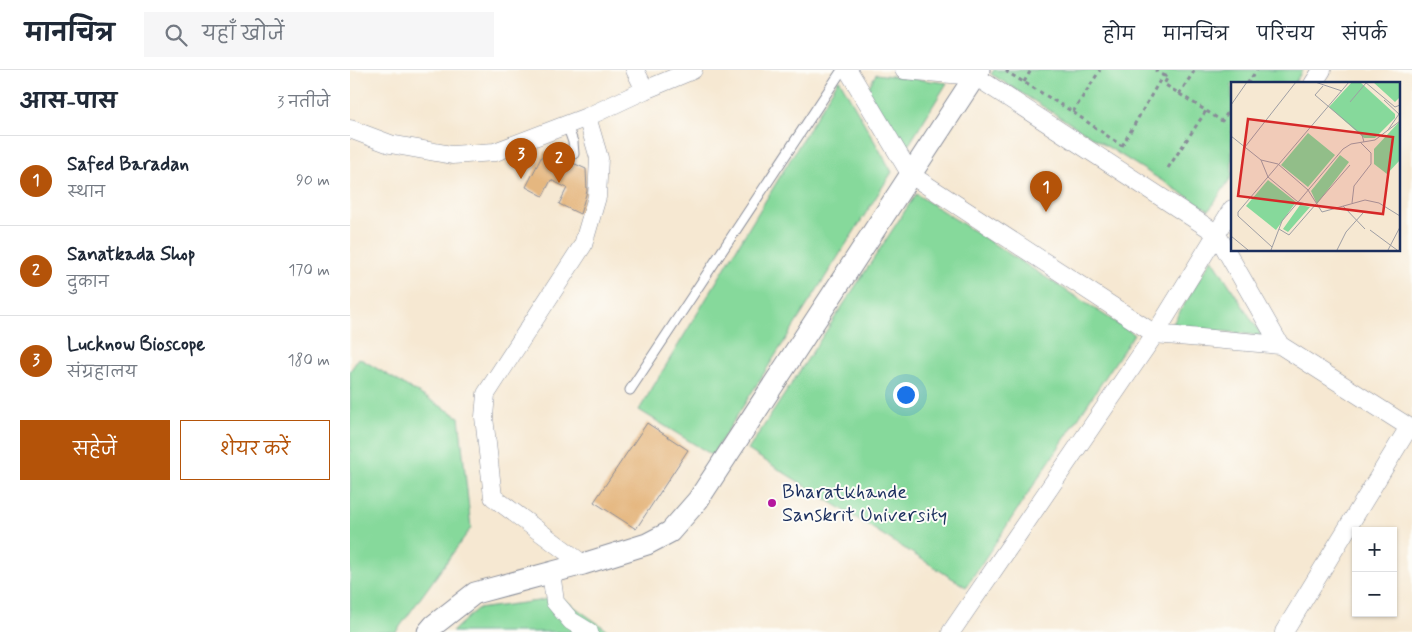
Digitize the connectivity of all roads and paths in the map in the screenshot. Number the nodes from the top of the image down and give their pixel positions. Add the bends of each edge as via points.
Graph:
1 (635, 70) edge
2 (693, 70) edge
3 (842, 70) edge
4 (848, 70) edge
5 (904, 70) edge
6 (1008, 70) edge
7 (1032, 70) edge
8 (1100, 70) edge
9 (1155, 70) edge
10 (1195, 70) edge
11 (1257, 70) edge
12 (1322, 70) edge
13 (977, 73) edge
14 (1163, 75) junction
15 (1024, 82) junction
16 (1248, 82) edge
17 (1314, 82) edge
18 (645, 90) junction
19 (1179, 94) junction
20 (1231, 108) edge
21 (1206, 110) junction
22 (1073, 112) junction
23 (587, 118) junction
24 (567, 125) junction
25 (350, 129) edge
26 (1122, 146) junction
27 (1118, 153) dead end
28 (574, 154) dead end
29 (1168, 168) dead end
30 (911, 175) junction
31 (1231, 210) edge
32 (1216, 233) junction
33 (1155, 334) junction
34 (1280, 345) junction
35 (630, 390) dead end
36 (1410, 428) edge
37 (583, 564) junction
38 (551, 572) junction
39 (428, 632) edge
40 (589, 632) edge
41 (951, 632) edge
42 (1284, 632) edge

1 - 18 street
2 - 18 street
3 - 35 lane
4 - 30 street
5 - 13 street
6 - 15 path
7 - 15 path
8 - 22 path
9 - 14 path
10 - 19 path
11 - 16 path
12 - 17 street
13 - 30 street
13 - 32 street
14 - 19 path via 1168,77 1164,84
14 - 26 path
15 - 22 path
18 - 23 street
19 - 21 path
20 - 21 path via 1222,121
21 - 29 path
22 - 26 path
23 - 24 street
23 - 37 street via 599,158 597,196 583,245 486,394 484,417 493,497
24 - 25 street via 495,152 452,155 390,144
24 - 28 lane
26 - 27 path
30 - 33 street
30 - 37 street via 698,500 670,532 647,544
31 - 32 street
32 - 33 street
32 - 34 street
33 - 34 street
33 - 41 street
34 - 36 street
36 - 42 street
37 - 38 street
38 - 39 street via 475,593
38 - 40 street via 555,602 571,621

